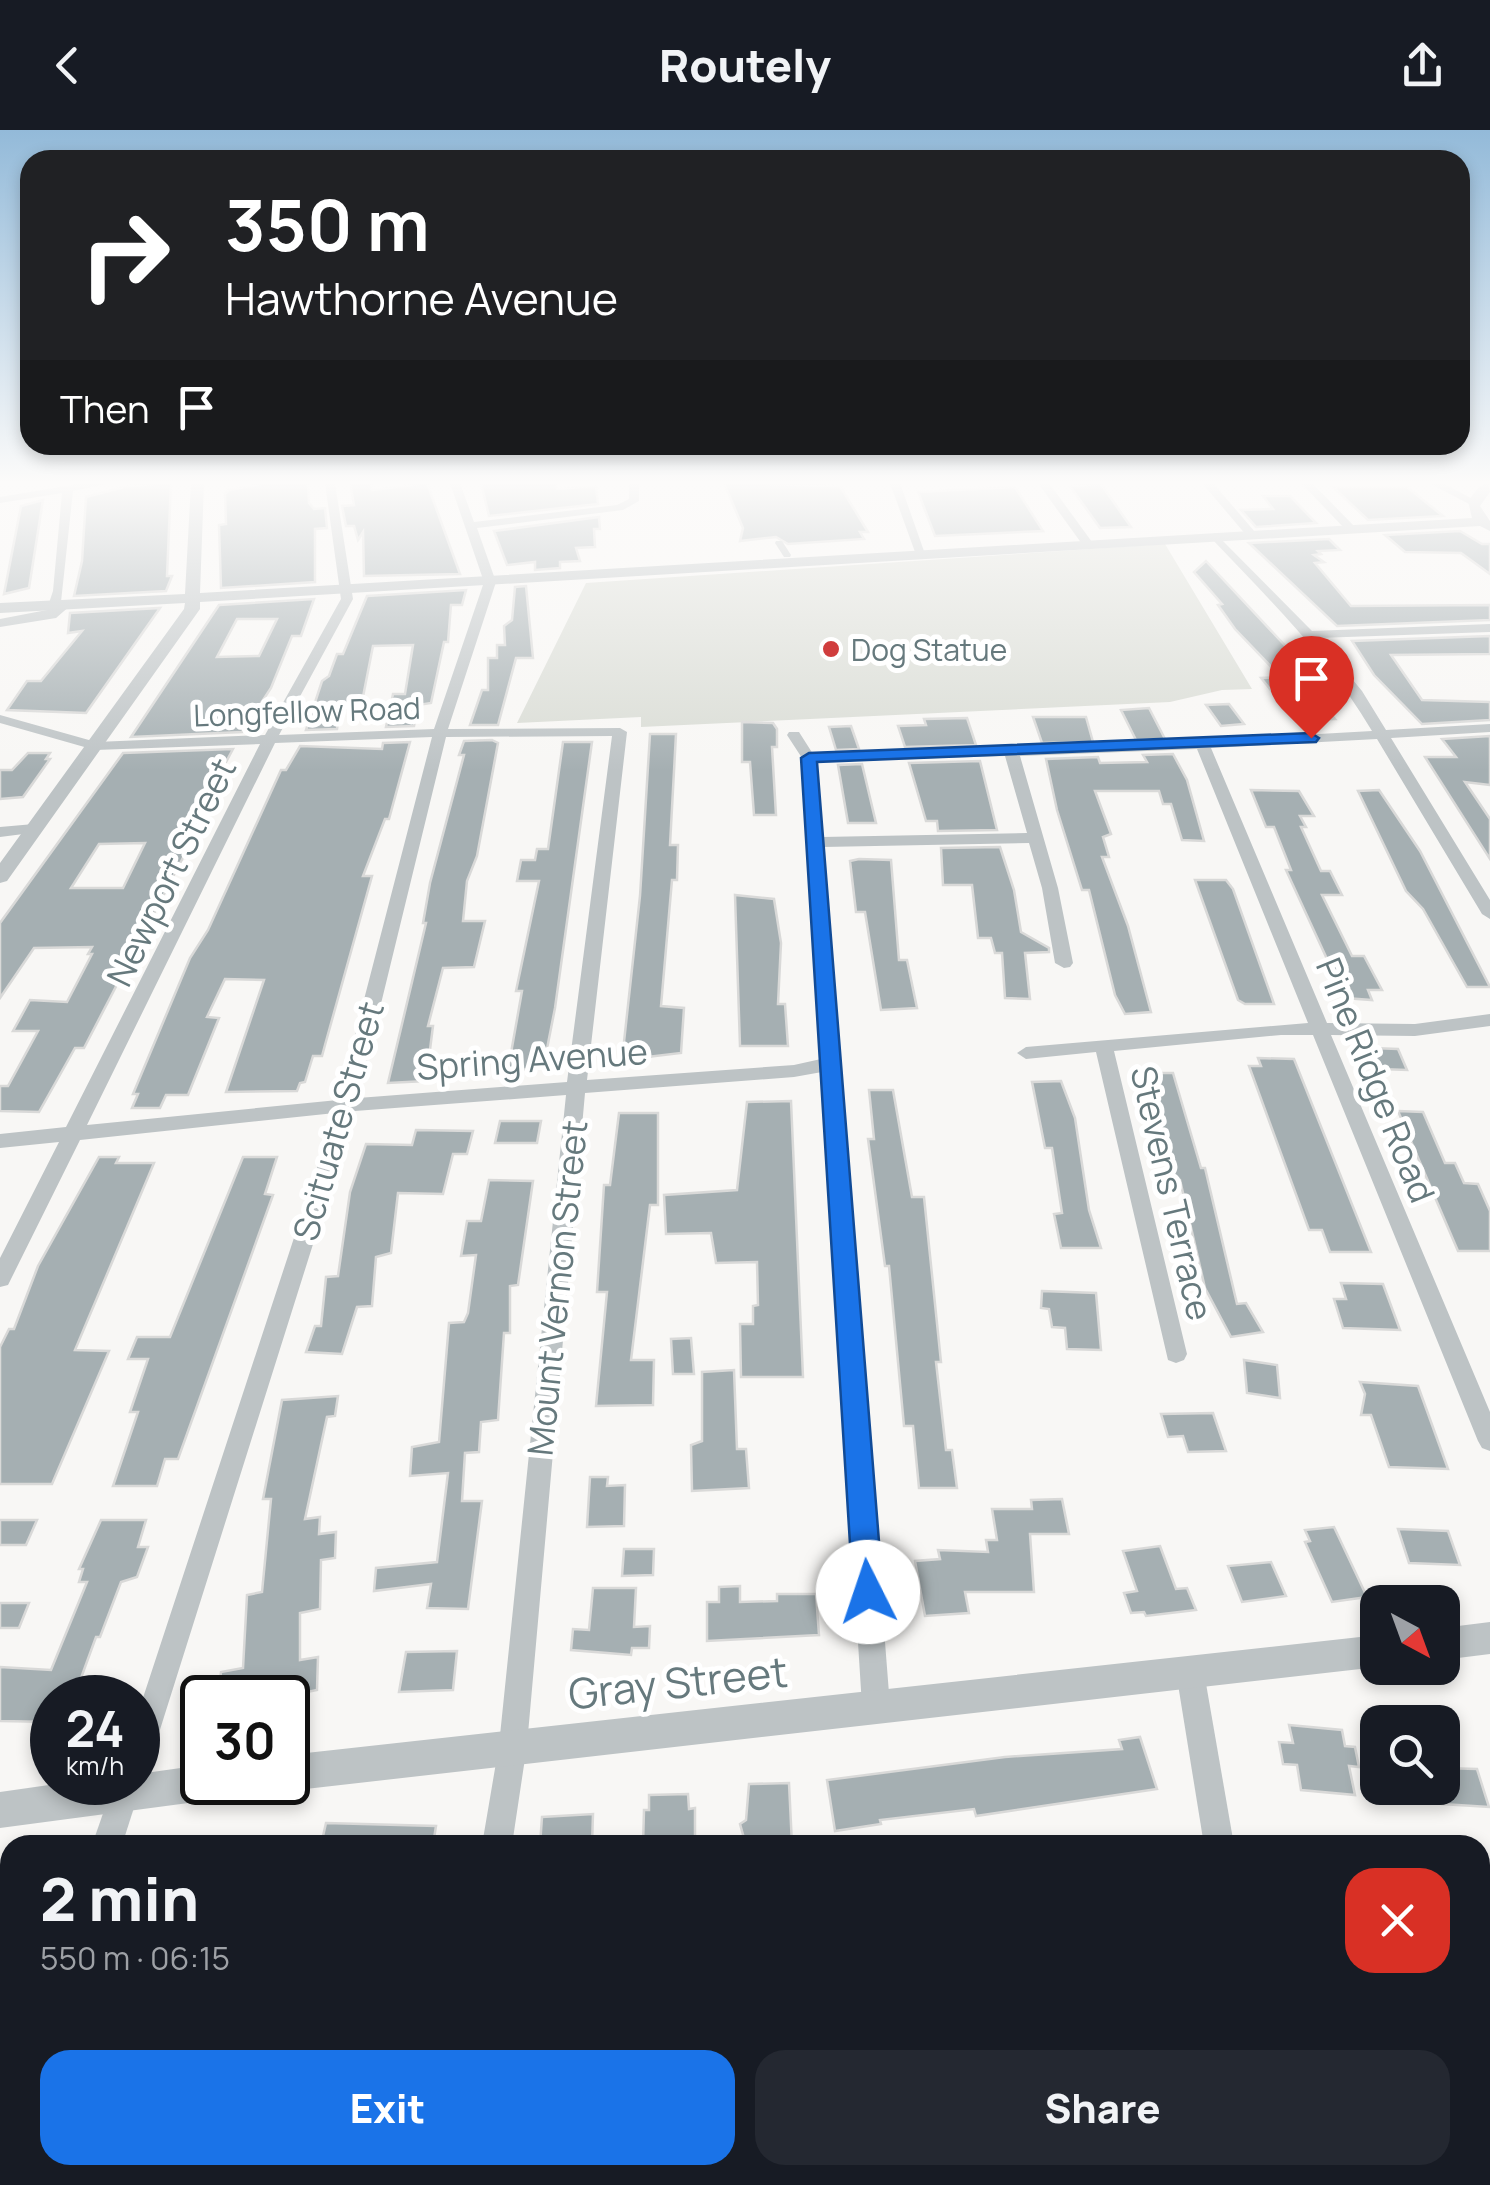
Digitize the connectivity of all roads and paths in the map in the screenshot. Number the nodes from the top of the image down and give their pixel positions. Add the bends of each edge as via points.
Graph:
1 (60, 579) edge
2 (195, 579) edge
3 (345, 579) edge
4 (489, 579) edge
5 (535, 579) edge
6 (1256, 579) edge
7 (490, 582) junction
8 (347, 590) junction
9 (194, 598) junction
10 (59, 605) junction
11 (0, 608) edge
12 (0, 623) edge
13 (1490, 628) edge
14 (1309, 635) junction
15 (0, 719) edge
16 (1490, 728) edge
17 (620, 732) joint
18 (440, 733) junction
19 (1383, 734) junction
20 (794, 735) dead end
21 (270, 741) junction
22 (1202, 744) junction
23 (95, 746) junction
24 (1011, 751) junction
25 (809, 758) junction
26 (34, 829) junction
27 (0, 832) edge
28 (1032, 838) junction
29 (816, 842) junction
30 (0, 877) edge
31 (1490, 914) edge
32 (1064, 963) dead end
33 (1490, 1020) edge
34 (1320, 1028) junction
35 (1104, 1047) junction
36 (1026, 1053) dead end
37 (829, 1064) junction
38 (576, 1089) junction
39 (346, 1108) junction
40 (75, 1134) junction
41 (0, 1141) edge
42 (0, 1279) edge
43 (1176, 1354) dead end
44 (1490, 1441) edge
45 (1490, 1638) edge
46 (1460, 1642) edge
47 (1360, 1653) edge
48 (1190, 1672) junction
49 (160, 1687) edge
50 (876, 1706) junction
51 (513, 1746) junction
52 (310, 1770) edge
53 (30, 1805) edge
54 (121, 1805) edge
55 (0, 1810) edge
56 (111, 1835) edge
57 (499, 1835) edge
58 (1218, 1835) edge

1 - 10 street
2 - 9 street
3 - 8 street
4 - 7 street
5 - 7 street
6 - 14 street
7 - 8 street
7 - 18 street, Scituate Street
8 - 9 street
8 - 21 street, Newport Street
9 - 10 street
9 - 23 street via 190,613
10 - 11 street
10 - 12 street via 52,615
13 - 14 street
14 - 19 street
15 - 23 street, Longfellow Road
16 - 19 street
17 - 18 street, Longfellow Road
17 - 38 street, Mount Vernon Street
18 - 21 street, Longfellow Road
18 - 39 street, Scituate Street
19 - 22 street
19 - 31 street
20 - 25 street
21 - 23 street, Longfellow Road
21 - 40 street, Newport Street
22 - 24 street
22 - 34 street, Pine Ridge Road
23 - 26 street
24 - 25 street
24 - 28 street
25 - 29 street
26 - 27 street
26 - 30 street
28 - 29 street
28 - 32 street via 1050,888
29 - 37 street
33 - 34 street via 1416,1030
34 - 35 street
34 - 44 street, Pine Ridge Road
35 - 36 street
35 - 43 street, Stevens Terrace
37 - 38 street, Spring Avenue
37 - 50 street
38 - 39 street, Spring Avenue
38 - 51 street, Mount Vernon Street
39 - 40 street, Spring Avenue
39 - 49 street, Scituate Street
40 - 41 street, Spring Avenue
40 - 42 street, Newport Street
45 - 46 street
47 - 48 street, Gray Street
48 - 50 street, Gray Street
48 - 58 street
50 - 51 street, Gray Street
51 - 52 street, Gray Street
51 - 57 street, Mount Vernon Street
53 - 55 street
54 - 56 street

